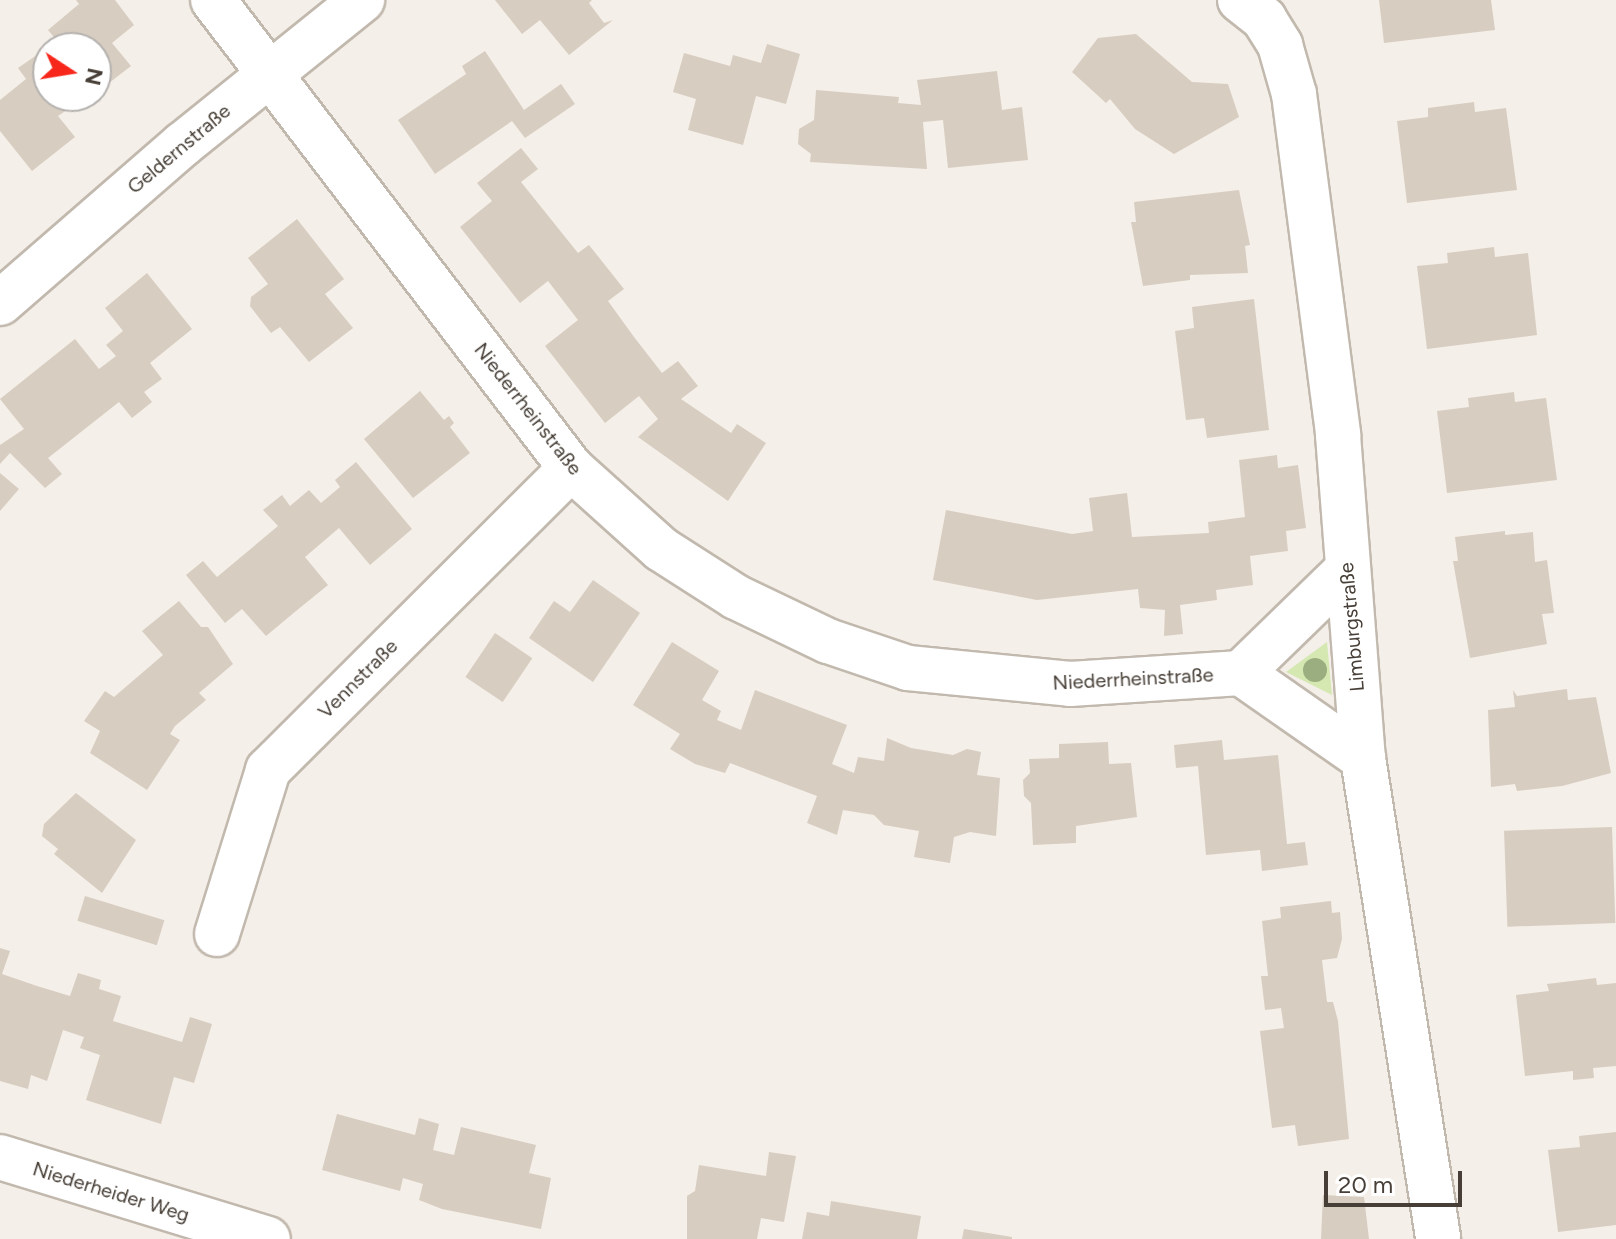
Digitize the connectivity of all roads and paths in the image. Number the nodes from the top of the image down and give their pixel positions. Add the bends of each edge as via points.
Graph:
1 (213, 0) edge
2 (362, 0) edge
3 (1252, 10) edge
4 (269, 74) junction
5 (0, 303) edge
6 (571, 468) junction
7 (1347, 570) junction
8 (1241, 673) junction
9 (1363, 758) junction
10 (217, 934) dead end
11 (0, 1157) edge
12 (175, 1226) edge
13 (268, 1239) edge
14 (1438, 1239) edge

1 - 4 street, Niederrheinstraße
2 - 4 street, Geldernstraße
3 - 7 street, Limburgstraße via 1280,45 1294,94 1338,435
4 - 5 street, Geldernstraße
4 - 6 street, Niederrheinstraße
6 - 8 street, Niederrheinstraße via 661,549 736,597 828,641 908,668 1032,684 1103,685
6 - 10 street, Vennstraße via 268,770
7 - 8 street, Niederrheinstraße
7 - 9 street, Limburgstraße
8 - 9 street, Niederrheinstraße
9 - 14 street, Limburgstraße
11 - 12 street, Niederheider Weg
12 - 13 street, Niederheider Weg

